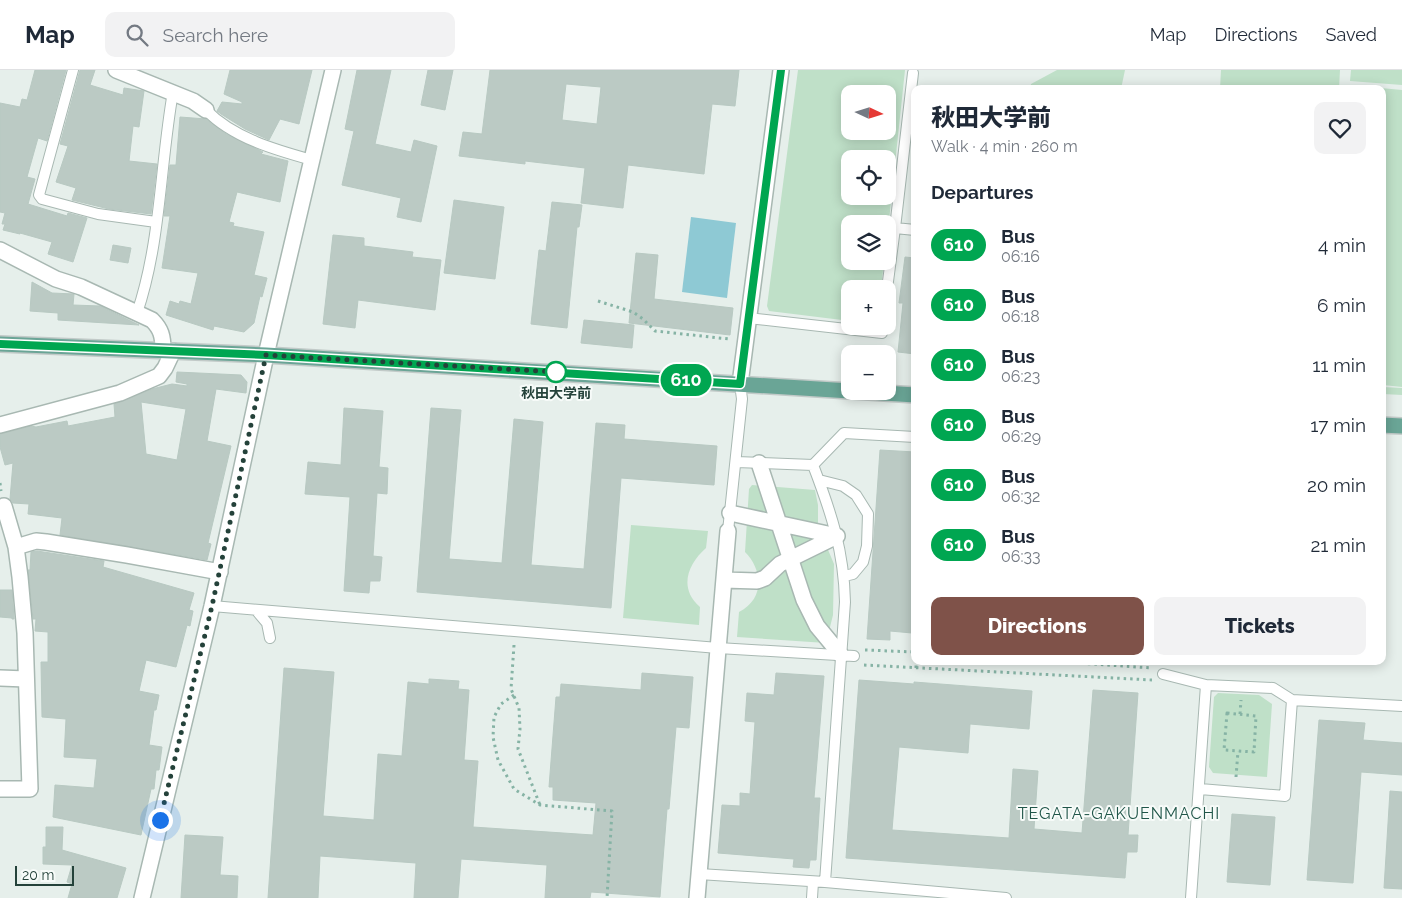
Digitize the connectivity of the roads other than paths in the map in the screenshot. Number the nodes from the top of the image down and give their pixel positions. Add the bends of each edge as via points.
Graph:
1 (73, 70) edge
2 (116, 70) edge
3 (333, 70) edge
4 (781, 70) edge
5 (914, 73) dead end
6 (913, 85) edge
7 (173, 92) junction
8 (911, 97) edge
9 (206, 110) joint
10 (312, 160) junction
11 (896, 220) edge
12 (156, 222) junction
13 (896, 228) edge
14 (911, 230) edge
15 (0, 250) edge
16 (137, 312) junction
17 (748, 318) junction
18 (841, 328) edge
19 (0, 344) edge
20 (168, 350) junction
21 (266, 355) junction
22 (740, 384) junction
23 (841, 390) edge
24 (896, 394) edge
25 (911, 396) edge
26 (0, 425) edge
27 (1386, 425) edge
28 (1402, 426) edge
29 (911, 437) edge
30 (736, 462) junction
31 (759, 462) junction
32 (813, 465) junction
33 (819, 480) junction
34 (4, 506) dead end
35 (730, 514) junction
36 (778, 523) junction
37 (728, 531) joint
38 (837, 536) junction
39 (16, 546) junction
40 (790, 560) junction
41 (220, 572) junction
42 (844, 576) junction
43 (724, 580) junction
44 (212, 606) junction
45 (256, 610) junction
46 (270, 638) dead end
47 (718, 648) junction
48 (847, 656) junction
49 (1163, 674) dead end
50 (0, 678) edge
51 (26, 679) junction
52 (1206, 686) junction
53 (1292, 700) junction
54 (1402, 706) edge
55 (0, 789) edge
56 (1200, 789) junction
57 (699, 874) junction
58 (813, 882) junction
59 (824, 882) junction
60 (142, 898) edge
61 (697, 898) edge
62 (812, 898) edge
63 (1006, 898) edge
64 (1191, 898) edge

1 - 12 lane via 40,195 42,199 98,214
2 - 7 street
3 - 10 street
4 - 17 street
5 - 6 lane
7 - 9 street via 193,100
7 - 12 lane
8 - 11 lane
9 - 10 lane via 228,129 280,151
10 - 21 street
12 - 16 lane
13 - 14 lane
15 - 16 street via 56,279
16 - 20 street via 159,327
17 - 18 lane
17 - 22 street
19 - 20 main road
20 - 21 main road
20 - 26 street via 165,368 159,376 120,393
21 - 22 main road
21 - 41 street
22 - 23 main road
22 - 30 lane via 742,399
24 - 25 main road
27 - 28 main road
29 - 32 lane via 844,433
30 - 31 lane
30 - 35 lane
31 - 32 lane
31 - 36 street
32 - 33 lane
33 - 38 lane
33 - 42 lane via 842,486 856,494 868,514 863,562 853,574
34 - 39 street
35 - 36 street
35 - 37 lane
36 - 38 street
36 - 40 street
37 - 43 street
38 - 40 street
38 - 42 lane
39 - 41 street via 46,542
39 - 51 street
40 - 43 street via 757,581
40 - 48 street via 804,600 818,626
41 - 44 street
42 - 48 lane
43 - 47 street
44 - 45 lane
44 - 60 street
45 - 46 lane via 267,623
45 - 47 lane
47 - 48 lane
47 - 57 street
48 - 59 lane
49 - 52 lane
50 - 51 street
51 - 55 street via 30,789
52 - 53 lane via 1273,688
52 - 56 lane
53 - 54 lane
53 - 56 lane via 1285,796
56 - 64 lane
57 - 58 lane
57 - 61 street
58 - 59 lane
58 - 62 lane
59 - 63 lane

